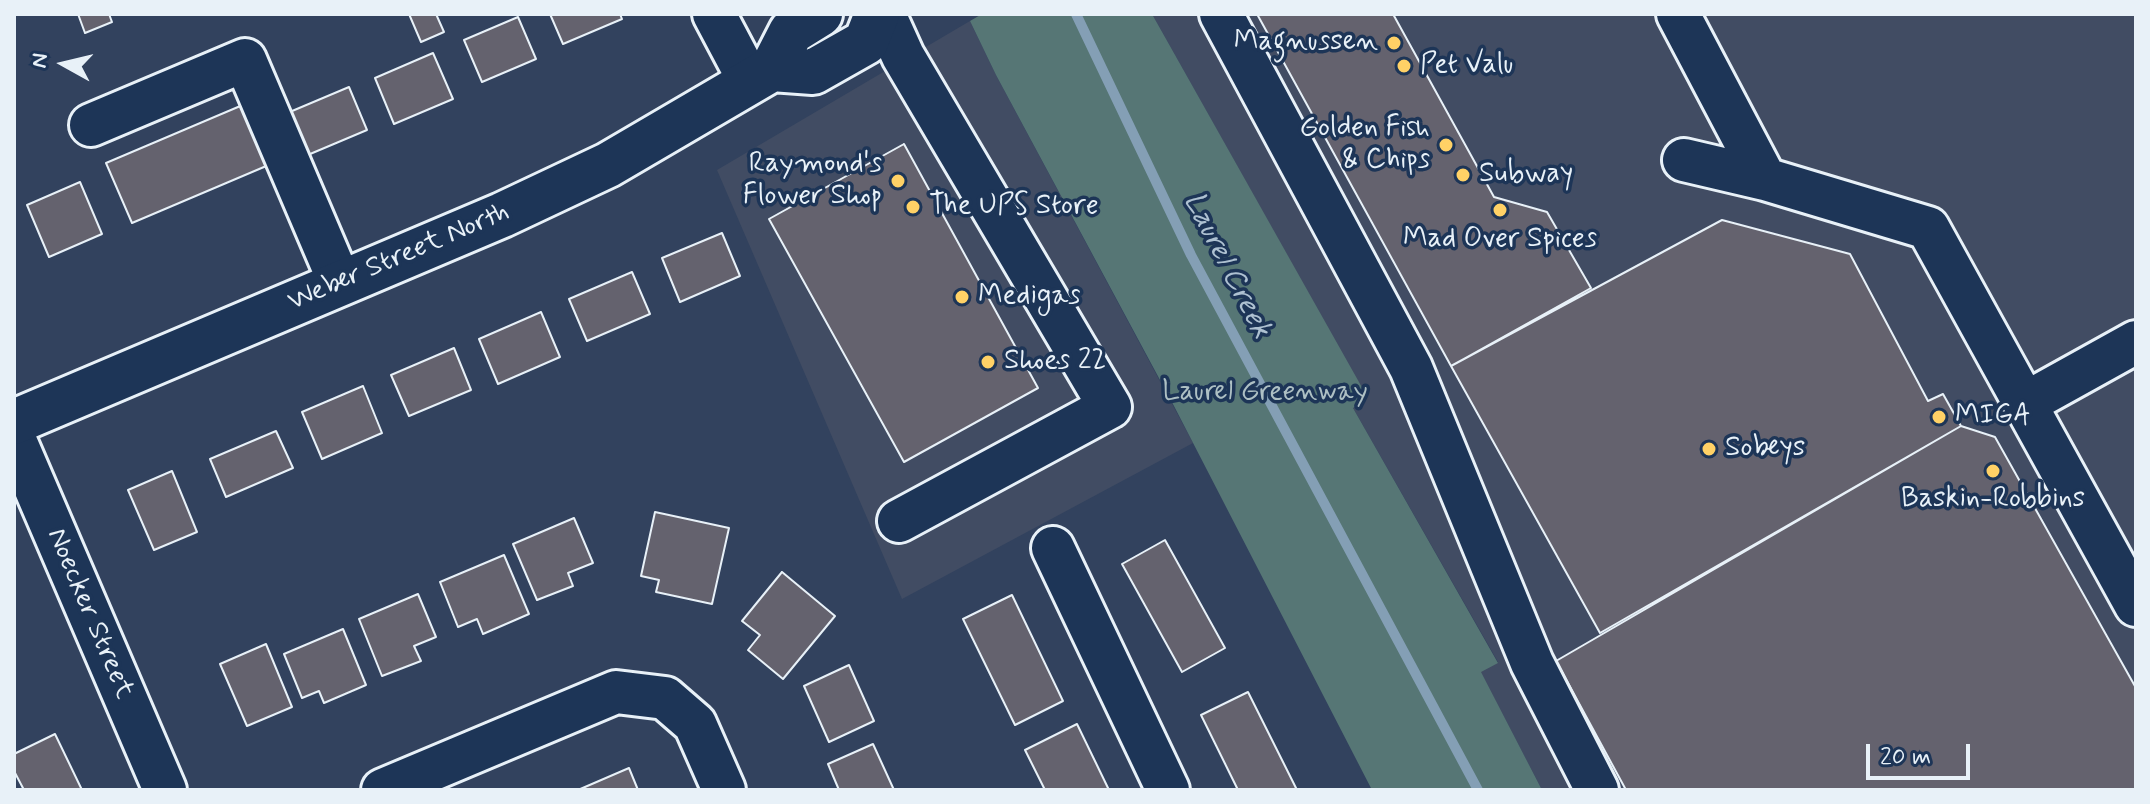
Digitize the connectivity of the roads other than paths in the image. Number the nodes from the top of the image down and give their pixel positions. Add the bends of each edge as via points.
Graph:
1 (714, 14) edge
2 (820, 14) edge
3 (877, 14) edge
4 (884, 14) edge
5 (1221, 14) edge
6 (1678, 14) edge
7 (761, 75) junction
8 (91, 125) dead end
9 (1684, 160) dead end
10 (1765, 179) junction
11 (340, 283) junction
12 (2136, 342) edge
13 (2026, 403) junction
14 (14, 422) edge
15 (14, 438) edge
16 (899, 521) dead end
17 (1053, 548) dead end
18 (2136, 605) edge
19 (165, 790) edge
20 (383, 790) edge
21 (724, 790) edge
22 (1168, 790) edge
23 (1597, 790) edge

1 - 7 street
2 - 7 main road via 791,32
3 - 7 main road via 866,42 813,72
4 - 16 street via 903,56 1110,407
5 - 23 street via 1411,368 1532,663
6 - 10 street
7 - 11 main road, Weber Street North via 608,165
8 - 11 street via 245,60
9 - 10 street
10 - 13 street via 1928,228
11 - 14 main road, Weber Street North
12 - 13 street
13 - 18 street
15 - 19 street, Noecker Street
17 - 22 street
20 - 21 street via 616,692 665,698 695,724

